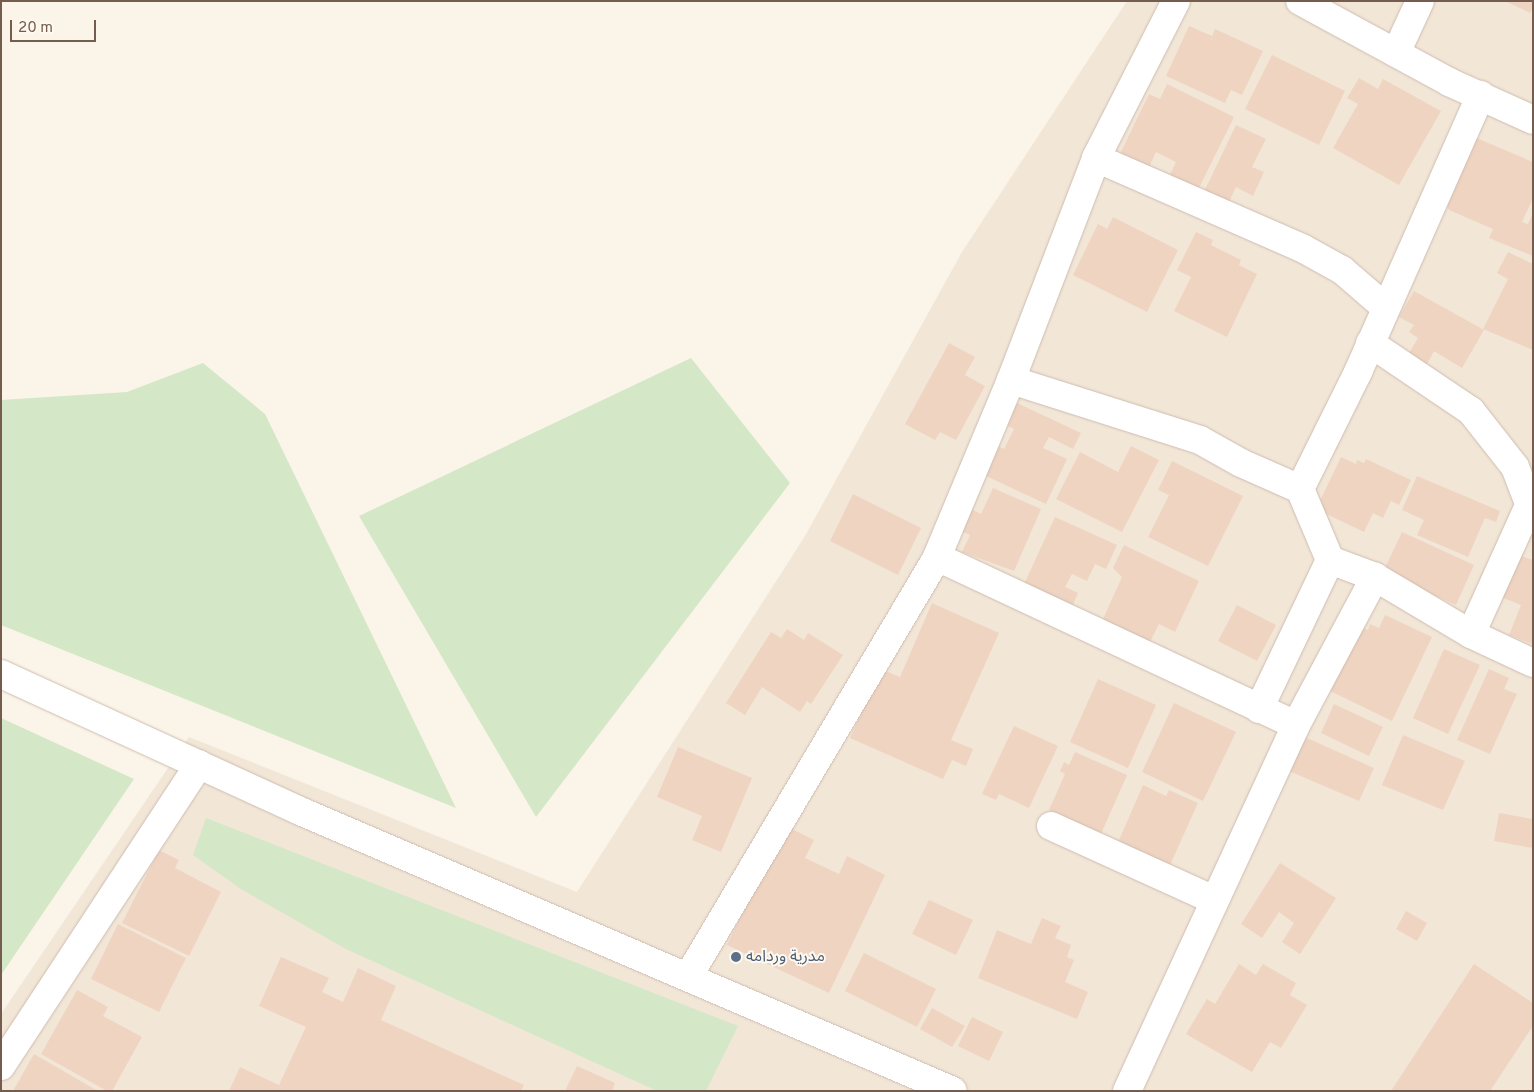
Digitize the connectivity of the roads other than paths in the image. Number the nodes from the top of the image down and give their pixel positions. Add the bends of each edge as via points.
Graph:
1 (1176, 1) edge
2 (1300, 1) edge
3 (1420, 1) edge
4 (1396, 53) junction
5 (1481, 95) junction
6 (1533, 120) edge
7 (1096, 158) junction
8 (1386, 308) junction
9 (1370, 343) junction
10 (1012, 380) junction
11 (1300, 489) junction
12 (1531, 500) edge
13 (937, 557) junction
14 (1330, 560) junction
15 (1375, 576) junction
16 (1470, 634) junction
17 (1533, 663) edge
18 (1, 674) edge
19 (1259, 709) junction
20 (1296, 725) junction
21 (199, 764) junction
22 (1051, 826) dead end
23 (1214, 900) junction
24 (688, 977) junction
25 (1, 1066) edge
26 (953, 1091) edge
27 (1127, 1091) edge

1 - 7 street
2 - 4 street
3 - 4 street
4 - 5 street via 1449,82
5 - 6 street
5 - 8 street
7 - 8 street via 1302,248 1342,270
7 - 10 street
8 - 9 street
9 - 11 street
9 - 12 street via 1471,410 1515,467
10 - 11 street via 1200,440 1241,463
10 - 13 street
11 - 14 street
12 - 16 street
13 - 19 street
13 - 24 street
14 - 15 street
14 - 19 street
15 - 16 street
15 - 20 street
16 - 17 street
18 - 21 street
19 - 20 street
20 - 23 street
21 - 24 street via 300,811
21 - 25 street
22 - 23 street
23 - 27 street
24 - 26 street

